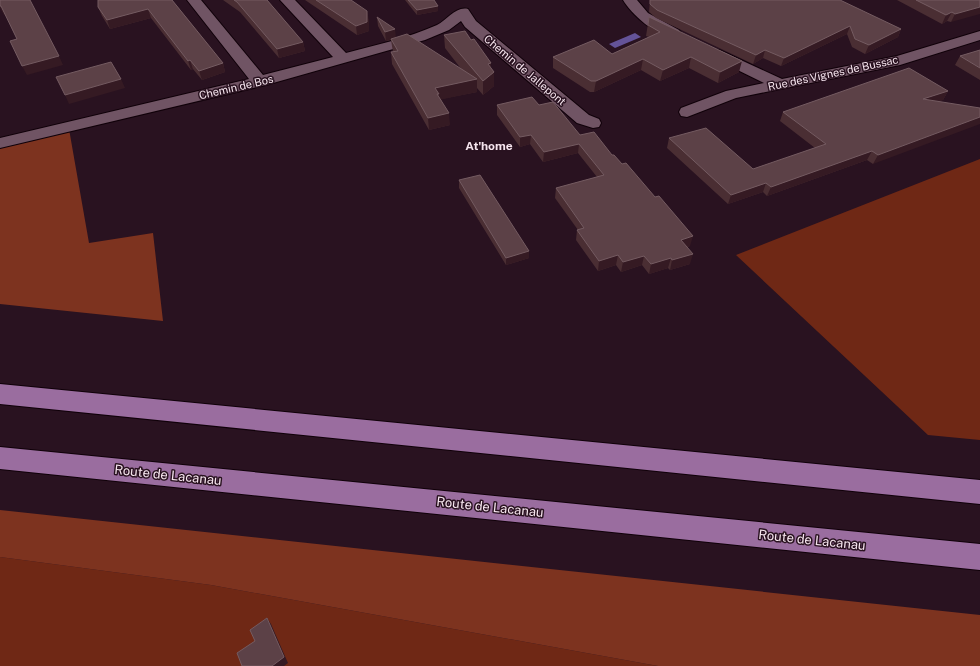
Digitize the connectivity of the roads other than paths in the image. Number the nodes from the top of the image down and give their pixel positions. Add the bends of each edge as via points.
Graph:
1 (194, 0) edge
2 (287, 0) edge
3 (630, 0) edge
4 (463, 6) edge
5 (980, 35) edge
6 (686, 39) edge
7 (700, 46) edge
8 (343, 59) junction
9 (260, 82) junction
10 (780, 84) junction
11 (687, 112) dead end
12 (592, 123) dead end
13 (0, 143) edge
14 (0, 394) edge
15 (0, 458) edge
16 (980, 492) edge
17 (980, 557) edge

1 - 9 street
2 - 8 street
3 - 6 street via 635,9 650,22
4 - 8 street, Chemin de Bos via 452,24
4 - 12 street, Chemin de Jallepont via 470,24 583,119
5 - 10 street, Rue des Vignes de Bussac via 900,60
7 - 10 street
8 - 9 street, Chemin de Bos
9 - 13 street, Chemin de Bos
10 - 11 street, Rue des Vignes de Bussac via 732,94
14 - 16 main road
15 - 17 main road, Route de Lacanau

